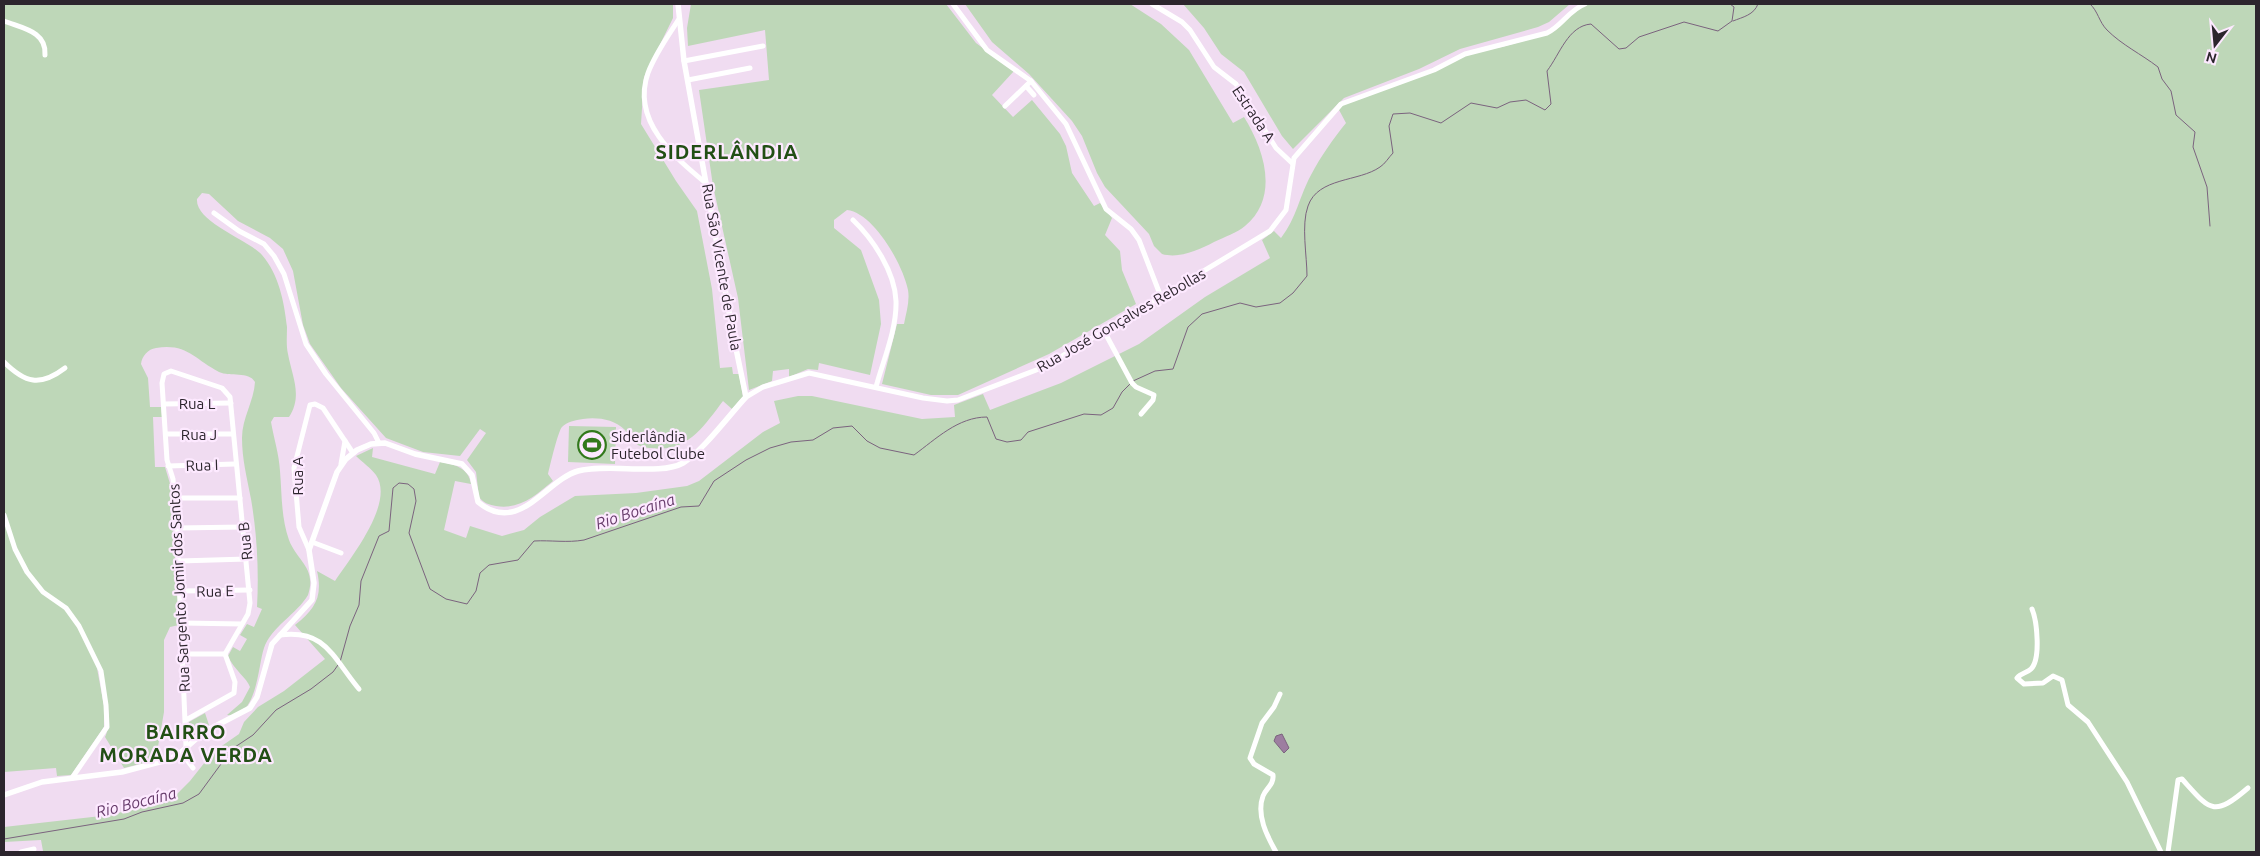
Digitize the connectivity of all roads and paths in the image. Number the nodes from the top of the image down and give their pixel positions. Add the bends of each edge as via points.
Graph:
1 (678, 4) edge
2 (953, 4) edge
3 (1152, 4) edge
4 (1585, 4) edge
5 (679, 19) junction
6 (4, 21) edge
7 (763, 46) dead end
8 (45, 55) dead end
9 (684, 61) junction
10 (750, 68) dead end
11 (688, 80) junction
12 (1031, 82) junction
13 (1026, 86) junction
14 (1034, 95) dead end
15 (1004, 106) dead end
16 (1292, 164) junction
17 (707, 184) junction
18 (214, 213) dead end
19 (853, 220) dead end
20 (1161, 297) junction
21 (1104, 331) junction
22 (4, 362) edge
23 (65, 368) dead end
24 (876, 388) junction
25 (746, 397) junction
26 (231, 403) junction
27 (164, 404) junction
28 (1141, 414) dead end
29 (166, 434) junction
30 (233, 434) junction
31 (345, 440) junction
32 (379, 443) junction
33 (353, 453) junction
34 (236, 464) junction
35 (168, 466) junction
36 (340, 466) junction
37 (174, 498) junction
38 (240, 498) junction
39 (4, 515) edge
40 (244, 527) junction
41 (177, 528) junction
42 (302, 534) junction
43 (315, 534) junction
44 (312, 542) junction
45 (308, 550) junction
46 (341, 553) dead end
47 (247, 559) junction
48 (179, 561) junction
49 (250, 590) junction
50 (181, 592) junction
51 (2032, 609) dead end
52 (182, 623) junction
53 (242, 624) junction
54 (279, 635) junction
55 (183, 654) junction
56 (225, 654) junction
57 (359, 688) dead end
58 (1280, 694) dead end
59 (186, 720) junction
60 (184, 749) junction
61 (194, 768) dead end
62 (72, 778) junction
63 (2248, 788) dead end
64 (4, 795) edge
65 (34, 849) dead end
66 (21, 852) edge
67 (1276, 852) edge
68 (2161, 852) edge
69 (2168, 852) edge

1 - 5 street, Rua São Vicente de Paula
2 - 12 street via 987,50
3 - 16 street, Estrada A via 1190,30 1214,67 1236,84 1276,148
4 - 16 street, Rua José Gonçalves Rebollas via 1574,9 1547,34 1465,54 1434,70 1340,104 1297,153
5 - 9 street, Rua São Vicente de Paula
5 - 17 street via 648,73 645,92 647,114 657,135 685,166
6 - 8 street via 36,34 43,42
7 - 9 street
9 - 11 street, Rua São Vicente de Paula
10 - 11 street
11 - 17 street, Rua São Vicente de Paula
12 - 13 street
12 - 20 street via 1066,124 1106,209 1140,240
13 - 14 street
13 - 15 street
16 - 20 street, Rua José Gonçalves Rebollas via 1287,205 1274,226 1254,242
17 - 25 street, Rua São Vicente de Paula
18 - 32 street via 264,244 274,256 284,274 306,344
19 - 24 street via 879,254 896,300
20 - 21 street, Rua José Gonçalves Rebollas
21 - 24 street, Rua José Gonçalves Rebollas via 1044,367 954,401
21 - 28 street via 1132,383 1154,395
22 - 23 street via 18,374 33,380 47,379
24 - 25 street, Rua José Gonçalves Rebollas via 809,373
25 - 32 street, Rua José Gonçalves Rebollas via 682,464 663,468 609,467 578,471 561,480 529,506 514,511 493,510 478,502 472,475 465,466
26 - 27 street, Rua L
26 - 27 street, Rua Sargento Jomir dos Santos via 222,388 177,371 166,372 162,381
26 - 30 street, Rua B
27 - 29 street, Rua Sargento Jomir dos Santos
29 - 30 street, Rua J
29 - 35 street, Rua Sargento Jomir dos Santos
30 - 34 street, Rua B
31 - 33 street
31 - 36 street
31 - 42 street, Rua A via 323,408 313,404 307,410 294,468
32 - 33 street
33 - 36 street
34 - 35 street, Rua I
34 - 38 street, Rua B
35 - 37 street, Rua Sargento Jomir dos Santos via 173,476
36 - 43 street
37 - 38 street
37 - 41 street, Rua Sargento Jomir dos Santos
38 - 40 street, Rua B
39 - 62 street via 15,550 27,572 43,592 62,604 79,626 102,677 107,727
40 - 41 street
40 - 47 street, Rua B
41 - 48 street, Rua Sargento Jomir dos Santos
42 - 43 street
42 - 45 street, Rua A
43 - 44 street
44 - 45 street
44 - 46 street
45 - 54 street via 313,596 306,609
47 - 48 street
47 - 49 street, Rua B
48 - 50 street, Rua Sargento Jomir dos Santos
49 - 50 street, Rua E
49 - 53 street, Rua B via 250,607
50 - 52 street, Rua Sargento Jomir dos Santos
51 - 68 street via 2036,620 2036,659 2031,669 2017,678 2024,684 2043,683 2054,676 2062,680 2068,705 2088,722 2127,782
52 - 53 street
52 - 55 street, Rua Sargento Jomir dos Santos
53 - 56 street, Rua B
54 - 57 street via 302,634 325,645
54 - 60 street via 268,652 252,706 204,732
55 - 56 street
55 - 59 street, Rua Sargento Jomir dos Santos
56 - 59 street via 235,682 234,693
58 - 67 street via 1262,724 1250,758 1273,776 1262,800 1262,817
59 - 60 street, Rua Sargento Jomir dos Santos
60 - 61 street
60 - 62 street via 170,759 149,766
62 - 64 street via 42,782
63 - 69 street via 2227,806 2215,806 2205,804 2182,779 2178,780
65 - 66 street

